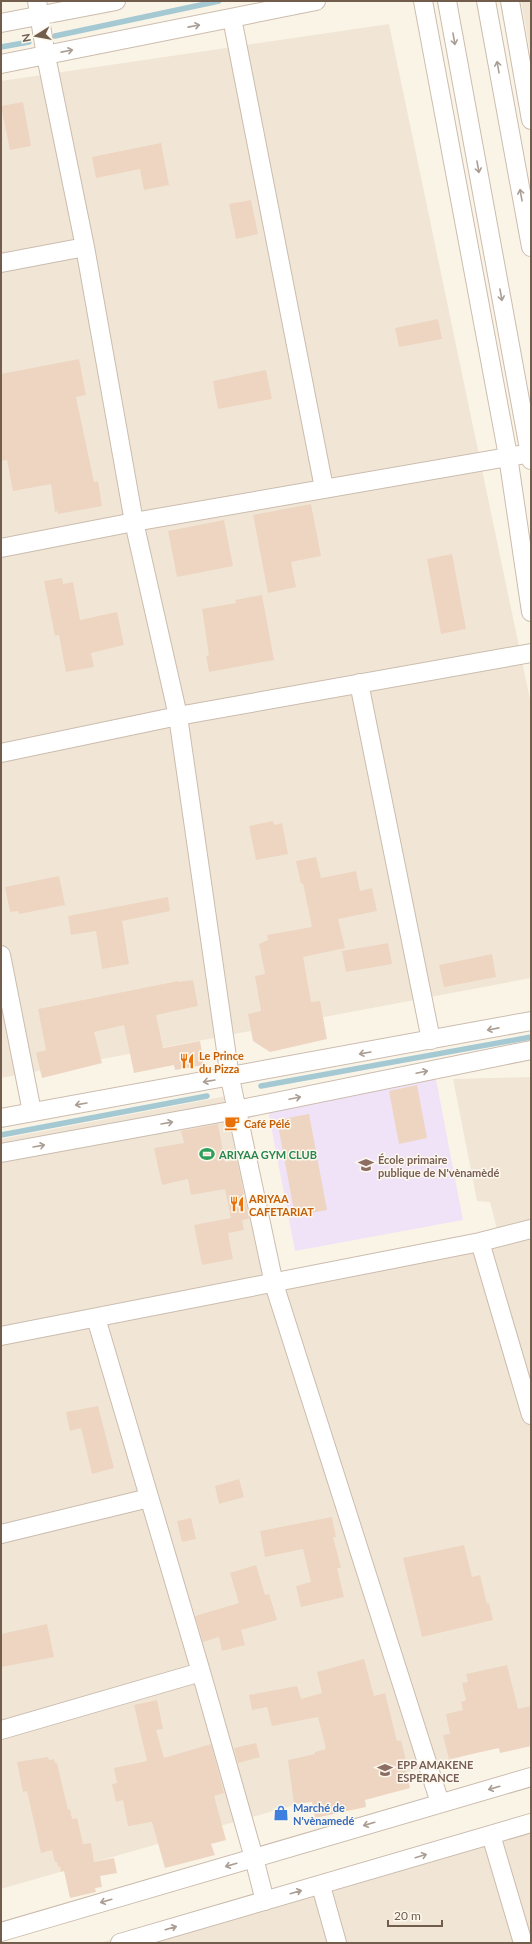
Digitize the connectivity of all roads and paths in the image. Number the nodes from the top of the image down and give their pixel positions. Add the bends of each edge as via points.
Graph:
1 (116, 1) edge
2 (316, 1) edge
3 (422, 1) edge
4 (448, 1) edge
5 (486, 1) edge
6 (510, 1) edge
7 (38, 8) edge
8 (232, 18) junction
9 (1, 23) edge
10 (46, 56) junction
11 (1, 64) edge
12 (531, 120) edge
13 (85, 247) junction
14 (531, 247) edge
15 (1, 263) edge
16 (531, 455) edge
17 (508, 456) junction
18 (324, 488) junction
19 (134, 522) junction
20 (1, 548) edge
21 (531, 612) edge
22 (531, 653) edge
23 (359, 683) junction
24 (178, 716) junction
25 (1, 753) edge
26 (1, 955) edge
27 (531, 1021) edge
28 (431, 1040) junction
29 (531, 1050) edge
30 (230, 1078) junction
31 (236, 1110) junction
32 (32, 1112) junction
33 (1, 1118) edge
34 (1, 1153) edge
35 (531, 1229) edge
36 (480, 1242) junction
37 (274, 1284) junction
38 (96, 1318) junction
39 (1, 1336) edge
40 (531, 1415) edge
41 (149, 1498) junction
42 (1, 1534) edge
43 (201, 1672) junction
44 (1, 1730) edge
45 (531, 1777) edge
46 (440, 1803) junction
47 (531, 1823) edge
48 (491, 1835) junction
49 (254, 1858) junction
50 (321, 1886) junction
51 (265, 1901) junction
52 (1, 1932) edge
53 (148, 1939) edge
54 (120, 1943) edge
55 (337, 1943) edge
56 (523, 1943) edge

1 - 7 street
2 - 8 street
3 - 17 street
4 -> 16 street
14 -> 5 street
6 - 12 street
7 - 9 street
7 - 10 street
10 -> 8 street
8 - 18 street
10 - 11 street
10 - 13 street
13 - 15 street
13 - 19 street
16 - 17 street
17 - 18 street
17 - 21 street
18 - 19 street
19 - 20 street
19 - 24 street
22 - 23 street
23 - 24 street
23 - 28 street
24 - 25 street
24 - 30 street
26 - 32 street
27 -> 28 street
28 -> 30 street
31 -> 29 street
30 - 31 street
30 -> 32 street
34 -> 31 street
31 - 37 street
32 - 33 street
35 - 36 street
36 - 37 street
36 - 40 street
37 - 38 street
37 - 46 street
38 - 39 street
38 - 41 street
41 - 42 street
41 - 43 street
43 - 44 street
43 - 49 street
45 -> 46 street
46 -> 49 street
47 - 48 street
50 -> 48 street
48 - 56 street
49 - 51 street
49 -> 52 street
51 -> 50 street
50 - 55 street
53 -> 51 street
53 - 54 street

